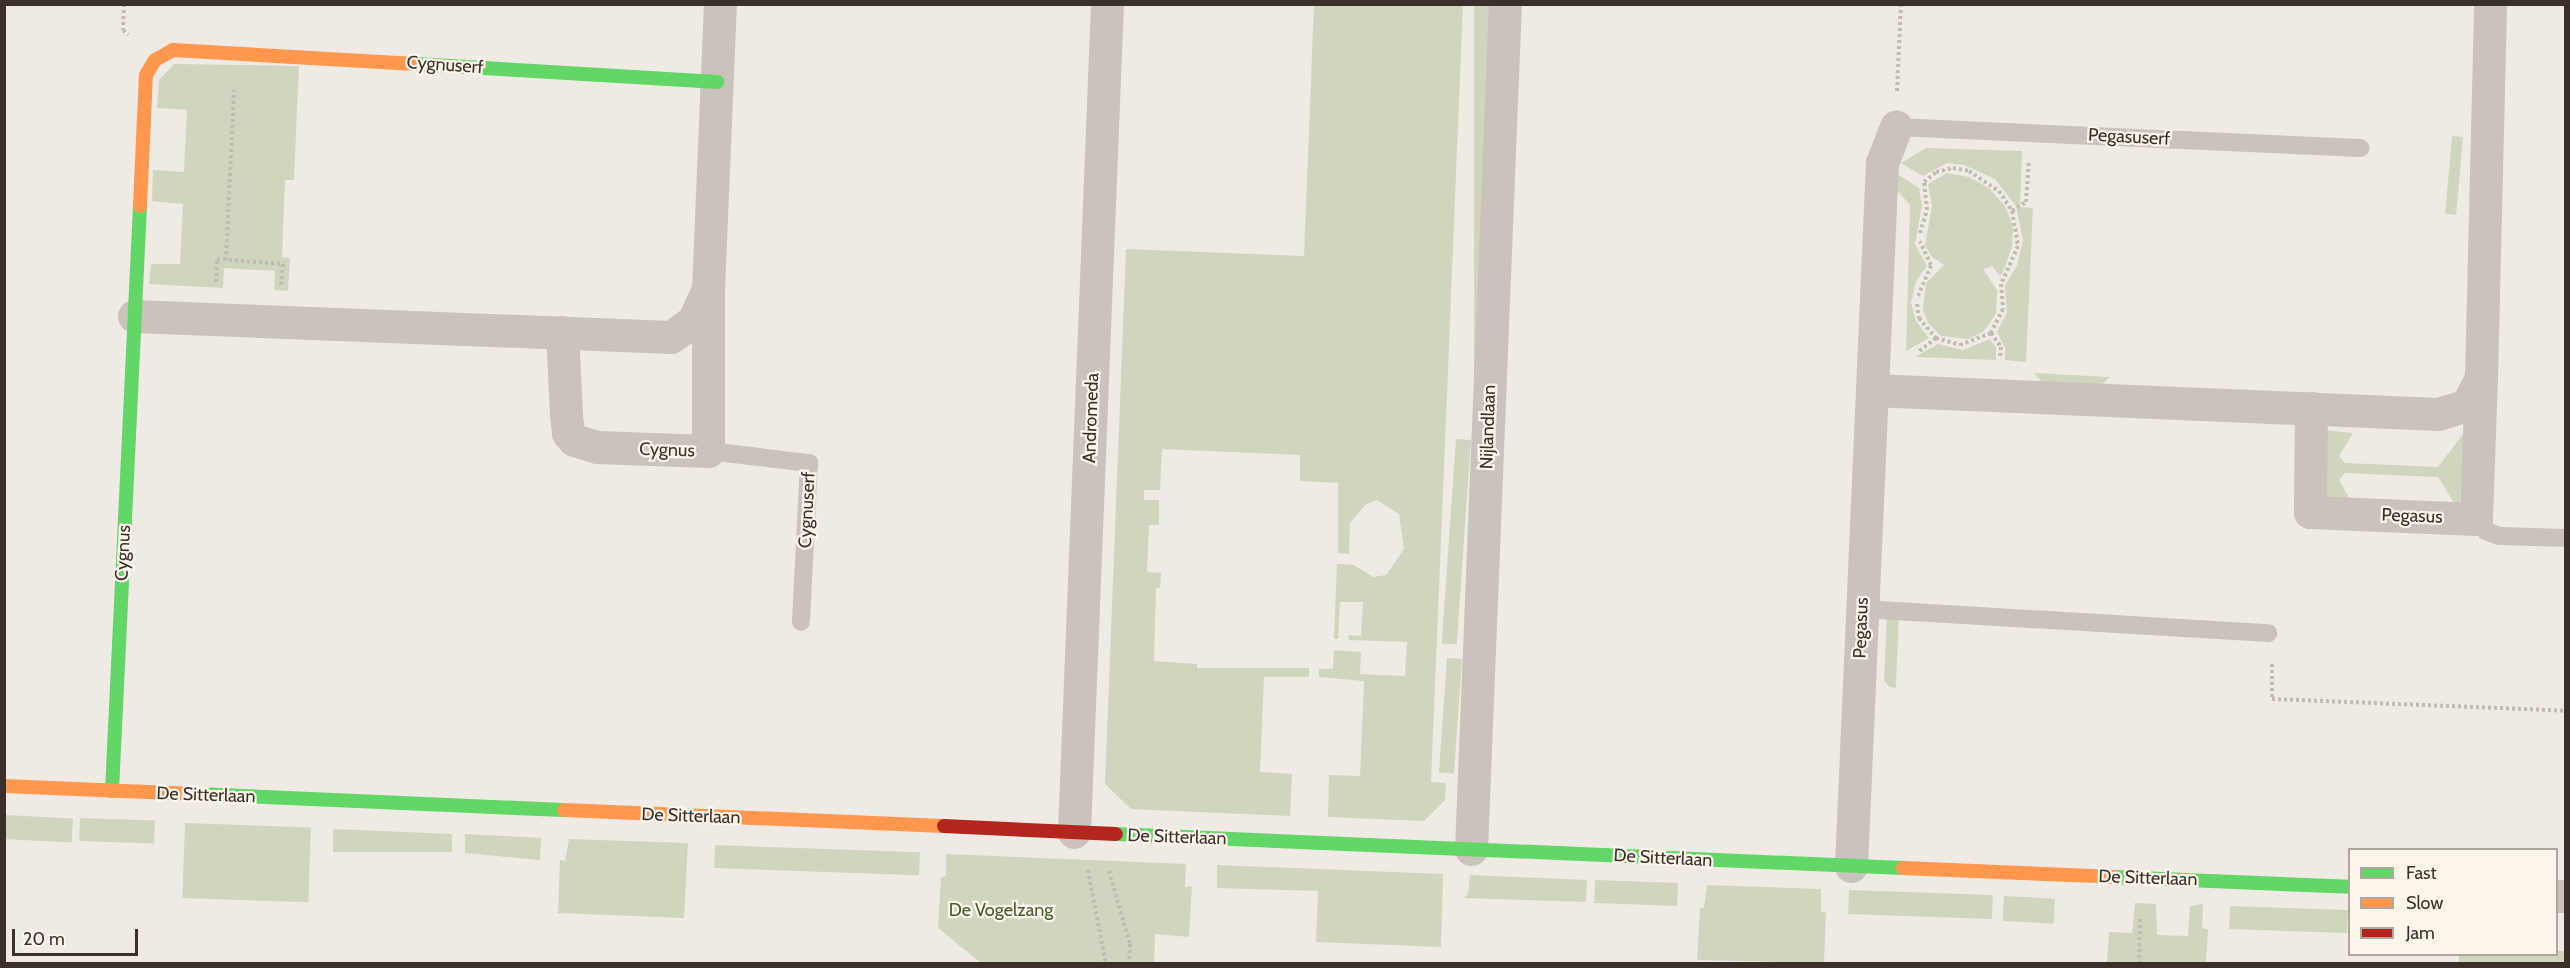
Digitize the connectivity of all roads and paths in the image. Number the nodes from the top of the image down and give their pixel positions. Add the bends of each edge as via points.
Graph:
1 (720, 4) edge
2 (1107, 4) edge
3 (1505, 4) edge
4 (1901, 4) edge
5 (2490, 4) edge
6 (173, 50) joint
7 (236, 52) junction
8 (717, 82) junction
9 (1896, 128) junction
10 (2031, 133) junction
11 (2361, 148) dead end
12 (1923, 182) dead end
13 (2012, 211) junction
14 (226, 260) dead end
15 (708, 289) junction
16 (134, 316) junction
17 (562, 332) junction
18 (1991, 333) junction
19 (1936, 338) dead end
20 (2481, 376) junction
21 (1872, 390) junction
22 (1999, 395) junction
23 (2311, 408) junction
24 (708, 451) junction
25 (2476, 519) junction
26 (2565, 538) edge
27 (1862, 609) junction
28 (801, 622) dead end
29 (2268, 633) dead end
30 (2272, 666) dead end
31 (2565, 711) edge
32 (4, 786) edge
33 (112, 791) junction
34 (1079, 833) junction
35 (1111, 835) junction
36 (1471, 849) junction
37 (1851, 866) junction
38 (2141, 878) junction
39 (2348, 887) edge
40 (1106, 963) edge
41 (1129, 963) edge
42 (2139, 963) edge

1 - 8 street, Cygnus
2 - 34 street, Andromeda
3 - 36 street, Nijlandlaan
4 - 9 path
5 - 20 street
6 - 7 street, Cygnuserf
6 - 16 street, Cygnus via 155,60 146,75
7 - 8 street, Cygnuserf
7 - 14 path
8 - 15 street, Cygnus
9 - 10 lane, Pegasuserf
9 - 21 street, Pegasus via 1882,163
10 - 11 lane, Pegasuserf
10 - 13 path via 2026,202
12 - 13 path via 1936,172 1953,168 1969,171 1999,191
13 - 18 path via 2018,246 2001,284 2003,309
15 - 17 street, Cygnus via 694,320 671,336
15 - 24 street, Cygnus
16 - 17 street, Cygnus
16 - 33 street, Cygnus
17 - 24 street, Cygnus via 568,433 574,440 597,447
18 - 19 path via 1960,345
18 - 22 path via 2001,347
20 - 23 street via 2467,405 2438,414
20 - 25 street
21 - 22 street
21 - 27 street, Pegasus
22 - 23 street
23 - 25 street, Pegasus via 2310,512
24 - 28 lane, Cygnuserf via 809,463
25 - 26 lane via 2487,531 2499,536
27 - 29 lane
27 - 37 street, Pegasus
30 - 31 path via 2272,699
32 - 33 street, De Sitterlaan
33 - 34 street, De Sitterlaan
34 - 35 street, De Sitterlaan
34 - 40 path
35 - 36 street, De Sitterlaan
35 - 41 path via 1109,878 1130,944
36 - 37 street, De Sitterlaan
37 - 38 street, De Sitterlaan
38 - 39 street, De Sitterlaan
38 - 42 path

